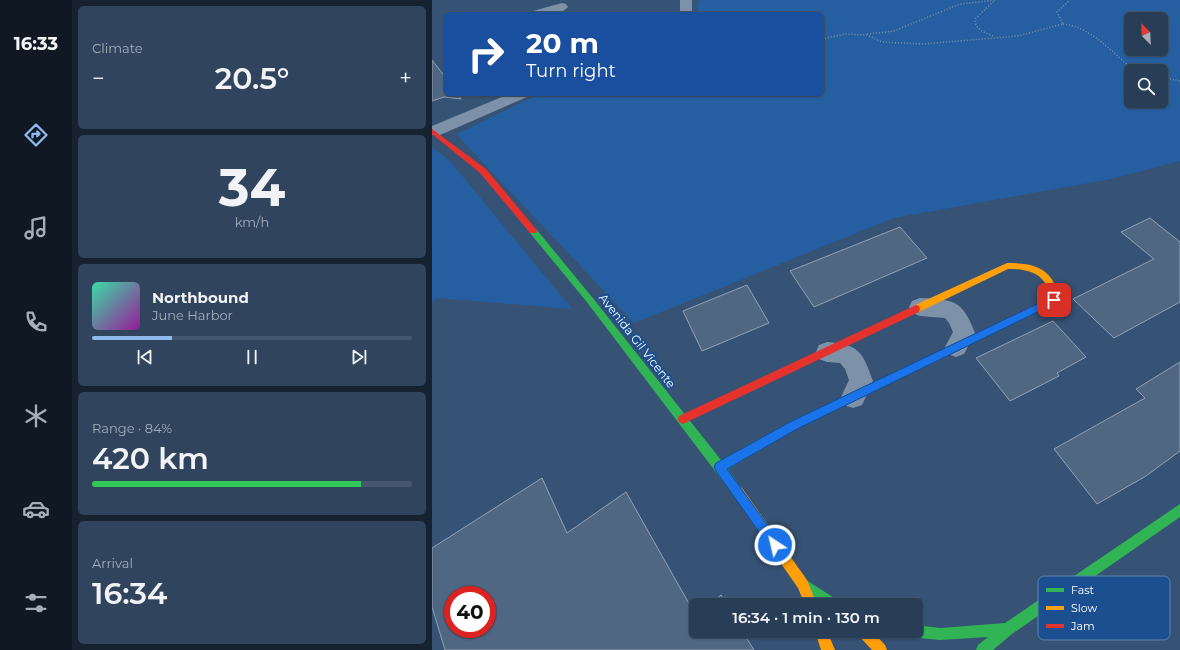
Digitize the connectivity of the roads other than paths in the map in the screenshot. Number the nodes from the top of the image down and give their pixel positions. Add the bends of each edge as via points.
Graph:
1 (686, 0) edge
2 (562, 7) edge
3 (544, 12) edge
4 (686, 12) edge
5 (517, 96) edge
6 (433, 131) edge
7 (920, 307) junction
8 (956, 347) junction
9 (827, 352) junction
10 (852, 397) junction
11 (683, 419) junction
12 (720, 467) junction
13 (1180, 510) edge
14 (1083, 576) edge
15 (802, 584) junction
16 (808, 598) edge
17 (825, 598) edge
18 (1038, 607) edge
19 (1007, 628) junction
20 (923, 632) edge
21 (824, 638) edge
22 (870, 638) edge
23 (828, 650) edge
24 (880, 650) edge
25 (983, 650) edge

1 - 4 street
2 - 3 street
5 - 6 street
6 - 11 street, Avenida Gil Vicente via 483,171 589,299
7 - 8 street via 945,307 959,318 964,333
7 - 8 street via 1007,266 1019,264 1036,269 1048,281 1054,300
7 - 9 street
8 - 10 street
9 - 10 street via 846,354 855,364 861,381
9 - 11 street
10 - 12 street via 794,425
11 - 12 street, Avenida Gil Vicente
12 - 15 street, Avenida Gil Vicente
13 - 14 street
15 - 16 street
15 - 17 street
18 - 19 street
19 - 20 street via 940,634
19 - 25 street
21 - 23 street
22 - 24 street

